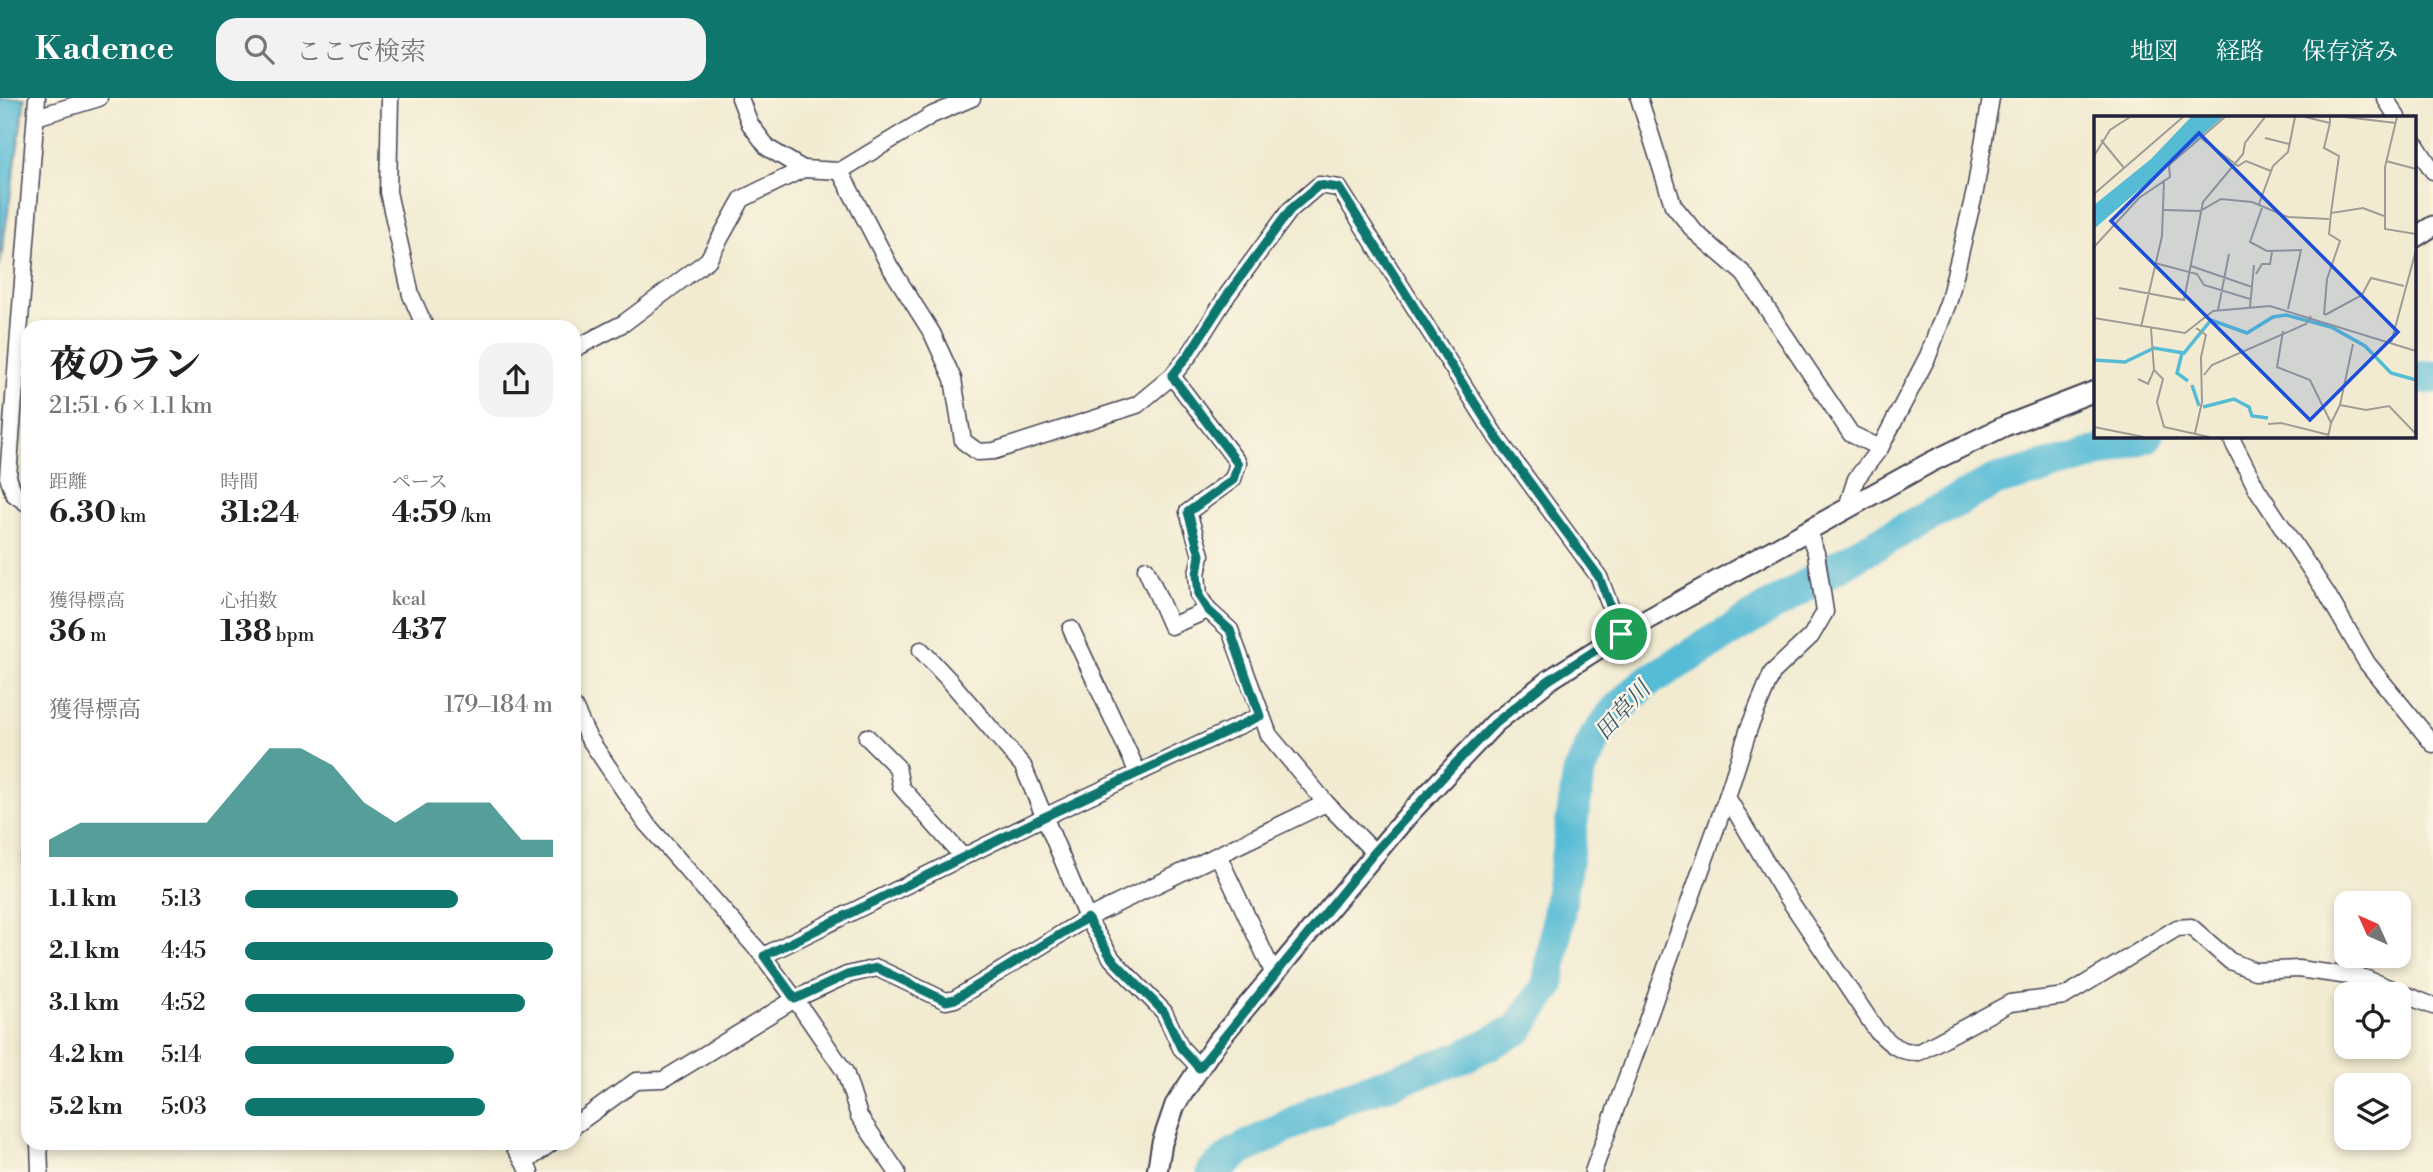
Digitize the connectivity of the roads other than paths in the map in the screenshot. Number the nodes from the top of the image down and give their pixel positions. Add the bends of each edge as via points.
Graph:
1 (37, 98) edge
2 (99, 98) edge
3 (390, 98) edge
4 (740, 98) edge
5 (972, 98) edge
6 (1639, 98) edge
7 (1991, 98) edge
8 (2385, 98) edge
9 (2397, 116) edge
10 (36, 117) junction
11 (2416, 145) edge
12 (803, 169) junction
13 (840, 171) junction
14 (2433, 171) edge
15 (2433, 226) edge
16 (2416, 237) edge
17 (422, 320) edge
18 (581, 345) edge
19 (1172, 376) junction
20 (2094, 391) edge
21 (2233, 442) dead end
22 (1880, 448) junction
23 (21, 499) edge
24 (1846, 510) junction
25 (1808, 531) junction
26 (1146, 569) dead end
27 (1208, 610) junction
28 (1071, 629) dead end
29 (1621, 634) junction
30 (921, 650) dead end
31 (1260, 716) junction
32 (581, 722) edge
33 (867, 737) dead end
34 (2433, 744) edge
35 (1138, 773) junction
36 (1727, 797) junction
37 (1326, 803) junction
38 (1044, 817) junction
39 (1374, 853) junction
40 (1219, 855) junction
41 (963, 857) junction
42 (1087, 918) junction
43 (764, 956) junction
44 (1274, 974) junction
45 (795, 999) junction
46 (2433, 1006) edge
47 (1199, 1068) junction
48 (581, 1121) edge
49 (39, 1150) edge
50 (516, 1150) edge
51 (544, 1150) edge
52 (527, 1167) edge
53 (40, 1172) edge
54 (897, 1172) edge
55 (1157, 1172) edge
56 (1593, 1172) edge

1 - 10 street
2 - 10 street
3 - 17 street via 388,191 411,295
4 - 12 street via 750,124 768,148
5 - 13 street via 932,115
6 - 22 street via 1673,205 1695,232 1744,275 1852,433
7 - 22 street via 1949,300 1928,356
8 - 9 street
10 - 23 street via 8,477
11 - 14 street
12 - 13 street
12 - 18 street via 742,199 708,260 624,323
13 - 19 street via 889,265 932,332 953,379 963,440 978,452 994,451 1137,405
15 - 16 street
19 - 27 street via 1238,464 1233,480 1188,512 1200,555 1199,596
19 - 29 street via 1290,210 1319,185 1339,188 1497,438 1599,577
20 - 24 street via 2005,426
21 - 34 street via 2256,489 2367,663
22 - 24 street via 1856,479
24 - 25 street
25 - 29 street
25 - 36 street via 1816,552 1825,612 1811,636 1772,673
26 - 27 street via 1171,626
27 - 31 street via 1230,630
28 - 35 street
29 - 39 street via 1549,680 1495,723
30 - 38 street via 1023,766
31 - 35 street
31 - 37 street via 1269,735
32 - 43 street via 646,823
33 - 41 street via 897,767 901,787
35 - 38 street
36 - 46 street via 1877,1031 1906,1053 1919,1052 2010,1003 2065,996 2177,929 2191,927 2230,961 2255,971 2298,970 2364,978
36 - 56 street
37 - 39 street
37 - 40 street
38 - 41 street
38 - 42 street
39 - 44 street
40 - 42 street
40 - 44 street
41 - 43 street
42 - 45 street via 955,999 946,1001 877,968 847,975
42 - 47 street via 1112,959 1164,1012 1181,1048
43 - 45 street
44 - 47 street
45 - 48 street via 663,1080 636,1081
45 - 54 street via 845,1072 859,1116
47 - 55 street via 1175,1105
49 - 53 street
50 - 52 street
51 - 52 street

